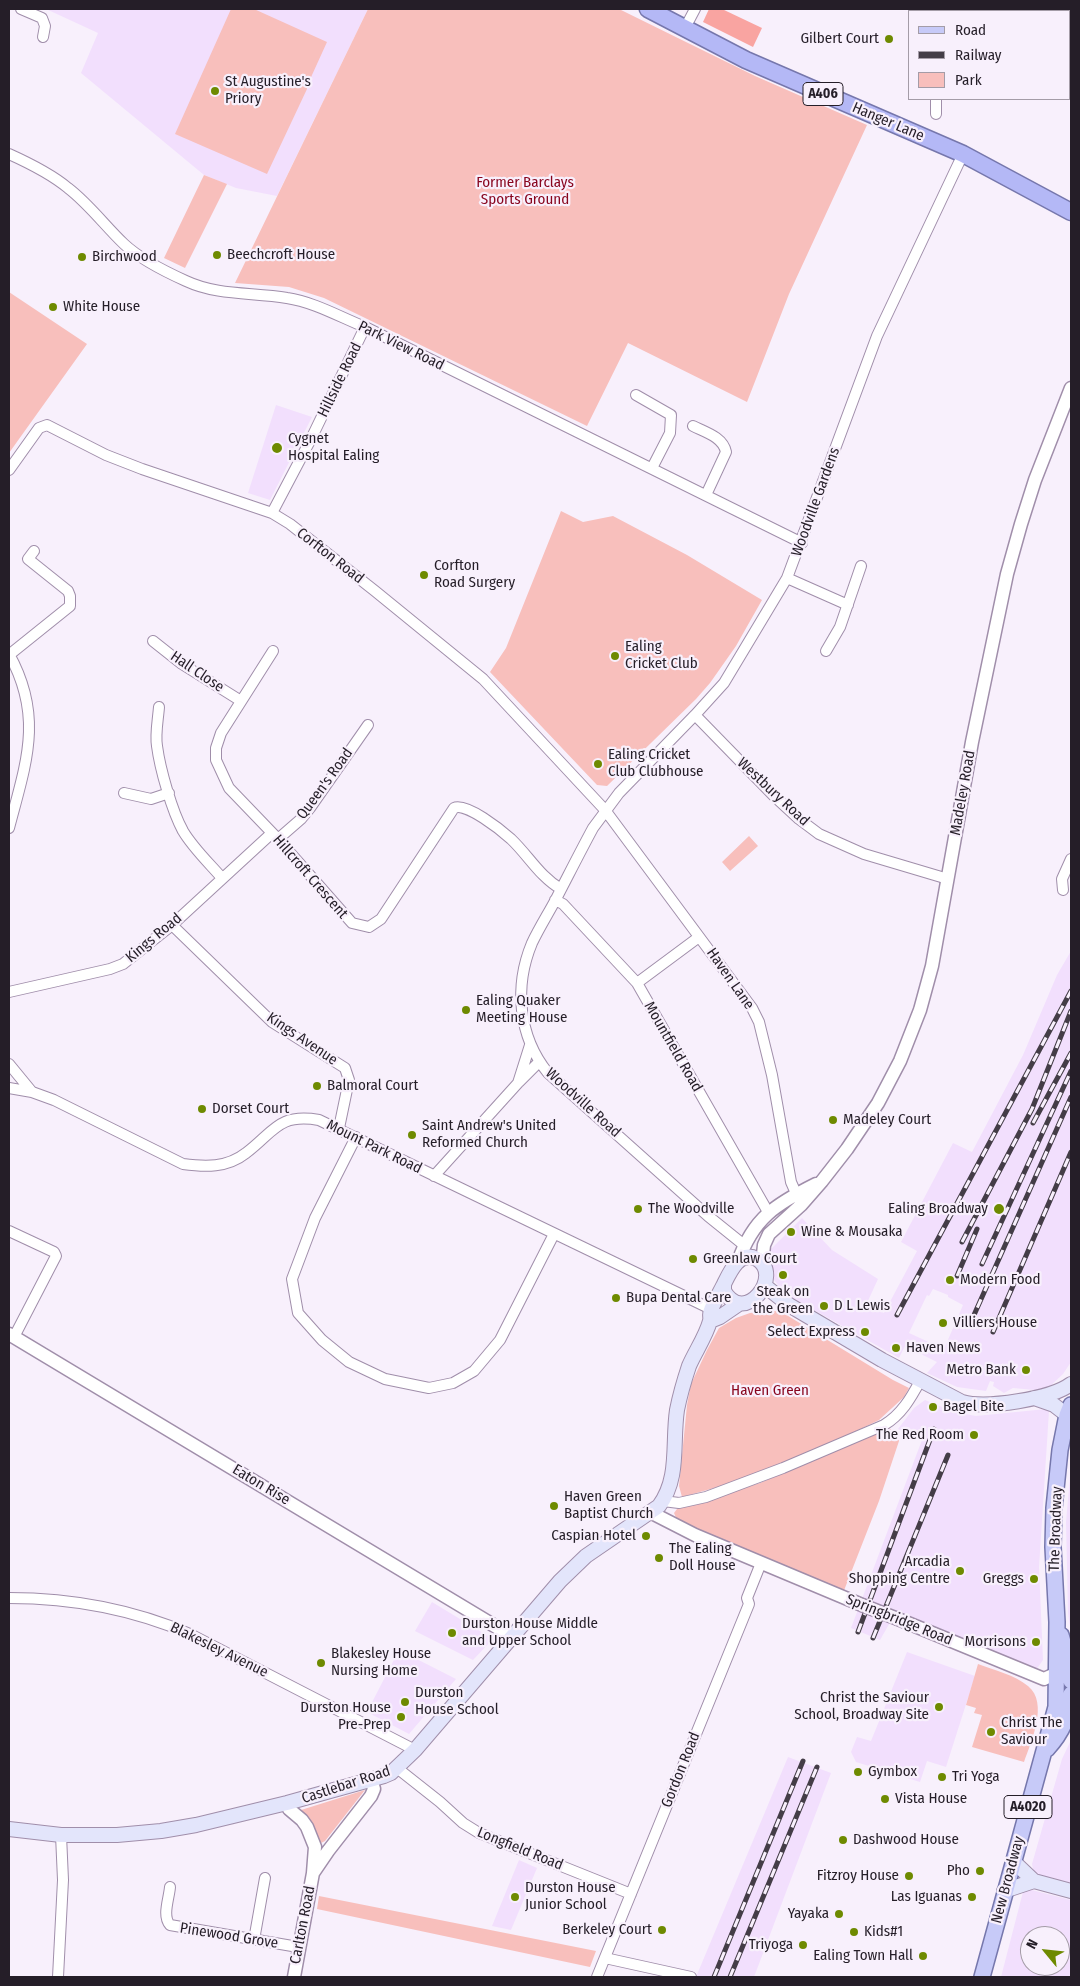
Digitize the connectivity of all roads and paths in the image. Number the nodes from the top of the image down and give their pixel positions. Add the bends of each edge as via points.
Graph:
1 (22, 9) edge
2 (648, 9) edge
3 (695, 9) edge
4 (685, 28) junction
5 (42, 36) dead end
6 (936, 100) edge
7 (936, 114) dead end
8 (9, 154) edge
9 (963, 154) junction
10 (1071, 212) edge
11 (365, 327) junction
12 (1071, 388) edge
13 (636, 395) dead end
14 (693, 426) dead end
15 (652, 468) junction
16 (9, 470) edge
17 (706, 495) junction
18 (272, 513) junction
19 (802, 543) junction
20 (34, 551) dead end
21 (862, 566) dead end
22 (787, 578) junction
23 (848, 604) junction
24 (153, 641) dead end
25 (273, 651) dead end
26 (826, 651) dead end
27 (9, 655) edge
28 (241, 700) junction
29 (159, 708) dead end
30 (695, 715) junction
31 (368, 724) dead end
32 (124, 792) dead end
33 (169, 793) junction
34 (605, 810) junction
35 (9, 828) edge
36 (275, 836) junction
37 (1071, 859) edge
38 (222, 878) junction
39 (948, 879) junction
40 (561, 889) junction
41 (1063, 890) dead end
42 (555, 900) junction
43 (172, 924) junction
44 (699, 937) junction
45 (637, 983) junction
46 (9, 992) edge
47 (530, 1045) junction
48 (539, 1062) junction
49 (9, 1067) edge
50 (518, 1083) junction
51 (9, 1088) edge
52 (32, 1092) junction
53 (339, 1128) junction
54 (356, 1137) junction
55 (434, 1176) junction
56 (799, 1199) junction
57 (768, 1212) junction
58 (9, 1230) edge
59 (554, 1234) junction
60 (744, 1245) junction
61 (738, 1262) junction
62 (762, 1264) junction
63 (724, 1285) junction
64 (765, 1286) junction
65 (739, 1304) junction
66 (710, 1315) junction
67 (12, 1335) edge
68 (920, 1381) junction
69 (1071, 1384) edge
70 (1034, 1398) junction
71 (1069, 1410) edge
72 (663, 1501) junction
73 (650, 1512) junction
74 (761, 1563) junction
75 (9, 1598) edge
76 (1057, 1622) junction
77 (512, 1637) junction
78 (1069, 1661) edge
79 (1057, 1674) junction
80 (1037, 1676) junction
81 (1071, 1681) edge
82 (1071, 1701) edge
83 (1052, 1723) junction
84 (1044, 1749) junction
85 (415, 1750) junction
86 (397, 1768) junction
87 (371, 1779) junction
88 (287, 1803) junction
89 (9, 1829) edge
90 (60, 1835) junction
91 (314, 1847) junction
92 (328, 1851) junction
93 (1013, 1861) junction
94 (313, 1872) junction
95 (265, 1878) dead end
96 (1034, 1881) junction
97 (170, 1888) dead end
98 (1004, 1891) junction
99 (1071, 1891) edge
100 (631, 1894) junction
101 (254, 1940) junction
102 (298, 1947) junction
103 (606, 1958) junction
104 (58, 1977) edge
105 (294, 1977) edge
106 (598, 1977) edge
107 (691, 1977) edge
108 (982, 1977) edge

1 - 5 street via 42,18 45,26
2 - 4 highway, Hanger Lane / A406
3 - 4 street
4 - 9 highway, Hanger Lane / A406 via 746,60
6 - 7 street
8 - 11 street, Park View Road via 32,164 69,188 125,245 187,282 225,293 288,298
9 - 10 highway, Hanger Lane / A406
9 - 19 street, Woodville Gardens via 875,342
11 - 15 street, Park View Road
11 - 18 street, Hillside Road
12 - 39 street, Madeley Road via 1054,428 1007,574
13 - 15 street via 670,415 670,433
14 - 17 street via 725,446 726,455
15 - 17 street, Park View Road
16 - 18 street, Corfton Road via 39,428 46,425 106,455
17 - 19 street, Park View Road
18 - 34 street, Corfton Road via 483,679
19 - 22 street, Woodville Gardens
20 - 27 street via 28,558 68,591 70,606
21 - 23 street
22 - 23 street
22 - 30 street, Woodville Gardens via 724,683
23 - 26 street via 840,627
24 - 28 street, Hall Close via 182,664
25 - 28 street, Hillcroft Crescent
27 - 35 street via 28,701 30,722 29,748
28 - 36 street, Hillcroft Crescent via 221,733 216,760 229,788
29 - 33 street via 157,745
30 - 34 street, Woodville Gardens
30 - 39 street, Westbury Road via 773,795 819,834 864,854
31 - 36 street, Queen's Road via 301,819
32 - 33 street via 151,799
33 - 38 street via 183,831
34 - 40 street, Woodville Road
34 - 44 street, Haven Lane
36 - 38 street, Kings Road
36 - 40 street, Hillcroft Crescent via 347,918 360,926 369,927 381,919 458,806 474,812 510,838
37 - 41 street via 1062,879
38 - 43 street, Kings Road
39 - 56 street, Madeley Road via 932,966 920,1010 900,1061 878,1103 847,1149 822,1181
40 - 42 street, Woodville Road
42 - 45 street, Mountfield Road via 563,904
42 - 47 street, Woodville Road via 532,944 520,989 521,1010
43 - 46 street, Kings Road via 124,964
43 - 53 street, Kings Avenue via 272,1022 345,1068 350,1080
44 - 45 street
44 - 56 street, Haven Lane via 742,993 759,1022 791,1182
45 - 57 street, Mountfield Road
47 - 48 street, Woodville Road
47 - 50 street
48 - 50 street
48 - 60 street, Woodville Road
49 - 52 street
50 - 55 street
51 - 52 street, Mount Park Road
52 - 53 street, Mount Park Road via 183,1164 204,1167 224,1164 245,1154 270,1130 291,1119 304,1117
53 - 54 street, Mount Park Road
54 - 55 street, Mount Park Road
54 - 59 street via 315,1218 292,1279 298,1313 322,1340 349,1362 385,1379 429,1388 453,1383 474,1371 500,1340
55 - 59 street, Mount Park Road
56 - 57 street, Madeley Road
56 - 62 street, Madeley Road via 766,1238
57 - 60 street, Madeley Road
58 - 67 street via 54,1252 56,1256
59 - 66 street, Mount Park Road
60 - 61 street, Madeley Road
61 - 62 main road via 743,1258 754,1258
61 - 63 main road
62 - 64 main road via 766,1272
63 - 65 main road via 726,1295
63 - 66 main road
64 - 65 main road via 753,1299
64 - 68 main road via 789,1305
65 - 66 main road via 720,1317
66 - 72 main road via 682,1389 677,1412 674,1468 670,1489
67 - 77 street, Eaton Rise
68 - 70 main road via 972,1405
68 - 72 street via 896,1416 884,1425 706,1497 679,1503
69 - 70 main road
70 - 71 main road, The Broadway
71 - 76 main road, The Broadway / A4020 via 1060,1450 1054,1517
72 - 73 main road, Castlebar Road
73 - 74 street
73 - 77 main road, Castlebar Road via 586,1556
74 - 80 street, Springbridge Road, bridge
74 - 100 street, Gordon Road via 747,1598 749,1604
75 - 85 street, Blakesley Avenue via 45,1598 117,1609 166,1623
76 - 78 main road, The Broadway / A4020
76 - 79 main road, The Broadway / A4020
77 - 85 main road, Castlebar Road
78 - 79 street
78 - 81 main road, The Broadway / A4020
79 - 80 street, Springbridge Road via 1044,1679
79 - 83 main road, New Broadway / A4020
80 - 84 street via 1049,1694 1050,1720
82 - 83 main road via 1058,1712
82 - 84 main road, New Broadway / A4020 via 1058,1737
83 - 84 main road, New Broadway / A4020
84 - 93 main road, New Broadway / A4020
85 - 86 main road, Castlebar Road
86 - 87 main road, Castlebar Road
86 - 100 street, Longfield Road via 479,1833
87 - 88 main road, Castlebar Road
87 - 92 street, Carlton Road via 374,1789 371,1796
88 - 90 main road, Castlebar Road via 162,1831
88 - 91 street, Carlton Road via 302,1820
89 - 90 main road, Castlebar Road
90 - 104 street via 63,1880
91 - 92 street
91 - 94 street, Carlton Road
92 - 94 street, Carlton Road
93 - 96 main road
93 - 98 main road, New Broadway / A4020
94 - 102 street, Carlton Road
95 - 101 street
96 - 98 main road
96 - 99 main road
97 - 101 street, Pinewood Grove via 166,1916 170,1925
98 - 108 main road, New Broadway / A4020
100 - 103 street, Gordon Road
101 - 102 street, Pinewood Grove
102 - 105 street, Carlton Road
103 - 106 street, Gordon Road
103 - 107 street

